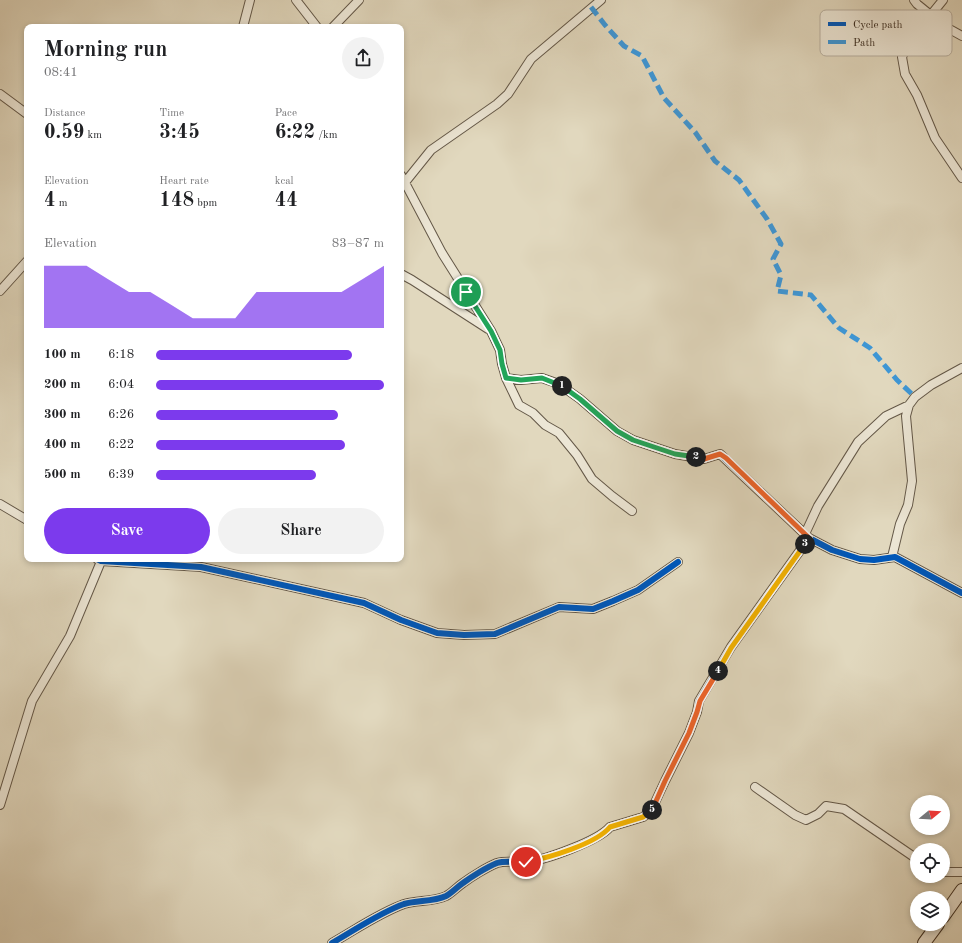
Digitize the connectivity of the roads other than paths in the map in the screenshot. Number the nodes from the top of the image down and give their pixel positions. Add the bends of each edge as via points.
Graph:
1 (250, 0) edge
2 (296, 0) edge
3 (359, 0) edge
4 (601, 0) edge
5 (914, 0) edge
6 (943, 0) edge
7 (925, 10) edge
8 (935, 10) edge
9 (244, 24) edge
10 (315, 24) edge
11 (335, 24) edge
12 (952, 30) edge
13 (962, 36) edge
14 (902, 56) edge
15 (0, 94) edge
16 (24, 112) edge
17 (962, 178) edge
18 (404, 180) edge
19 (404, 186) edge
20 (24, 264) edge
21 (404, 276) edge
22 (0, 292) edge
23 (491, 331) junction
24 (962, 368) edge
25 (506, 378) junction
26 (909, 404) junction
27 (0, 504) edge
28 (632, 511) dead end
29 (24, 518) edge
30 (807, 536) junction
31 (892, 557) junction
32 (99, 562) edge
33 (129, 562) edge
34 (678, 562) dead end
35 (962, 593) edge
36 (755, 787) dead end
37 (0, 805) edge
38 (910, 854) edge
39 (950, 872) edge
40 (962, 872) edge
41 (962, 890) edge
42 (950, 907) edge
43 (933, 931) edge
44 (332, 943) edge
45 (924, 943) edge

1 - 9 street
2 - 10 street
3 - 11 street
4 - 18 street via 532,58 508,94 431,150
5 - 7 street
6 - 8 street
12 - 13 street
14 - 17 street via 905,74 935,138
15 - 16 street
19 - 23 street via 442,253
20 - 22 street
21 - 23 street
23 - 25 street via 500,350
24 - 26 street via 932,385
25 - 28 street via 519,405 559,433 592,479
25 - 30 street via 542,378 559,384 617,431 633,440 675,454 704,459 720,454
26 - 30 street via 886,416 858,442 818,506
26 - 31 street via 906,416 912,481 908,505 900,524
27 - 29 street
30 - 31 street via 832,550 860,559
30 - 44 street via 703,694 689,733 652,811 610,827 587,843 545,858 496,864 468,879 446,896 436,900 405,904
31 - 35 street
32 - 37 street via 70,636 32,701
33 - 34 street via 201,567 364,603 437,633 464,635 495,634 559,608 593,609 638,590
36 - 38 street via 806,820 826,806 844,809
39 - 40 street
41 - 42 street
43 - 45 street

